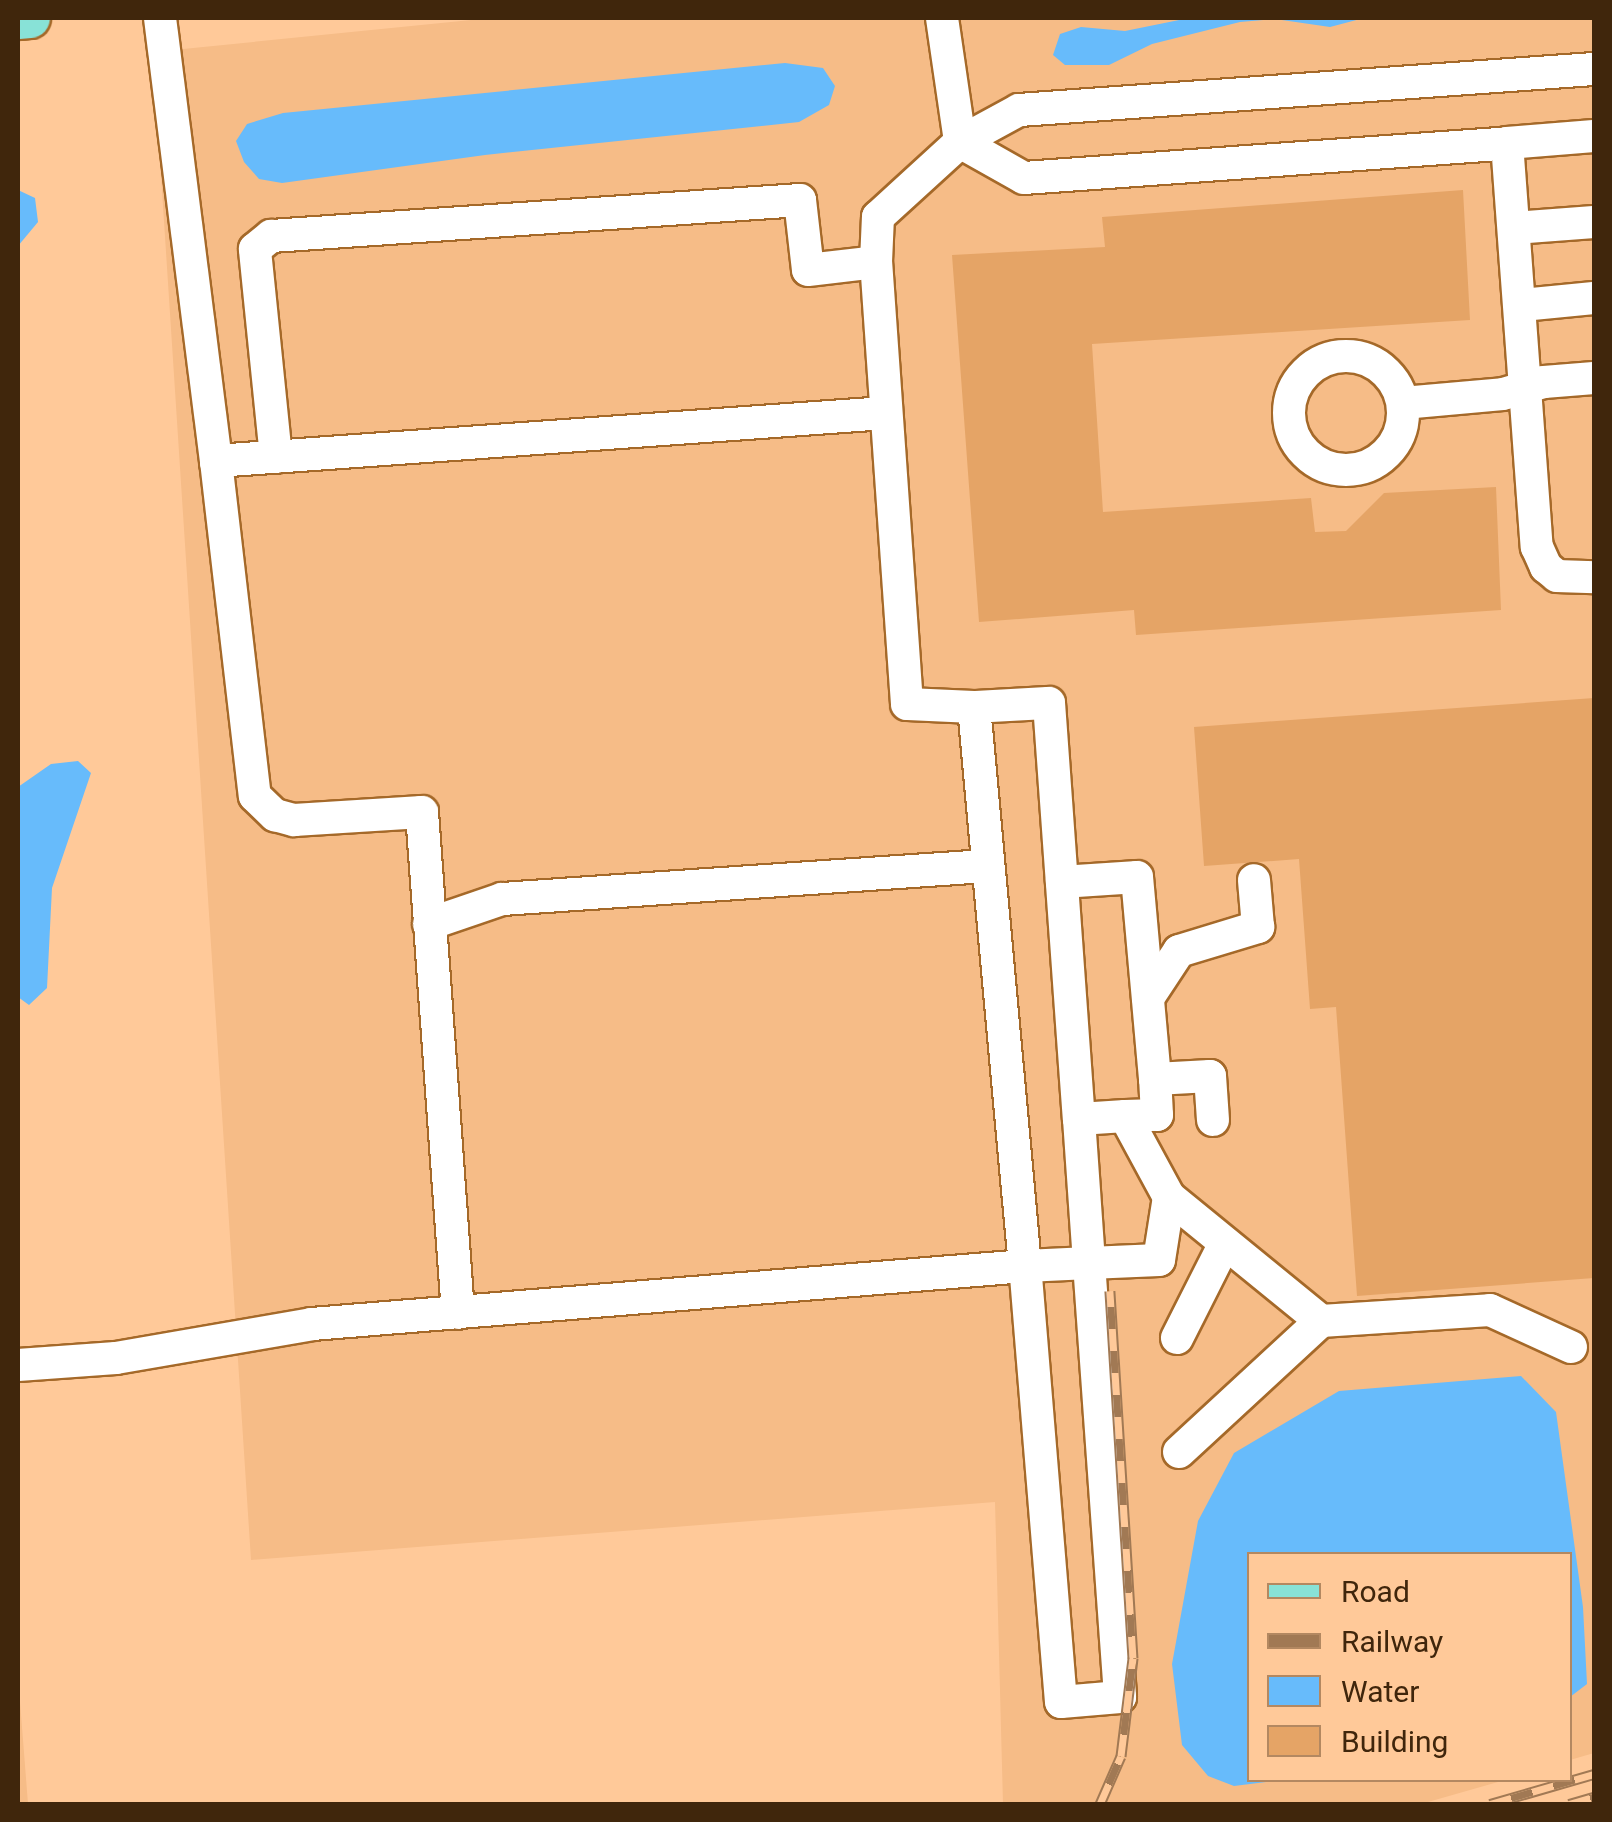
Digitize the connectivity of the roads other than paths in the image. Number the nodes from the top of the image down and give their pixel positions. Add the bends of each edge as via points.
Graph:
1 (30, 18) edge
2 (160, 18) edge
3 (942, 18) edge
4 (18, 19) edge
5 (1594, 68) edge
6 (1594, 136) edge
7 (960, 142) junction
8 (1507, 143) junction
9 (1594, 222) edge
10 (1514, 228) junction
11 (876, 262) junction
12 (1594, 298) edge
13 (1522, 305) junction
14 (1594, 378) edge
15 (1529, 387) junction
16 (1402, 403) dead end
17 (886, 414) junction
18 (276, 458) junction
19 (216, 461) junction
20 (1594, 577) edge
21 (974, 707) junction
22 (987, 866) junction
23 (1254, 880) dead end
24 (1062, 882) junction
25 (429, 924) junction
26 (1148, 998) junction
27 (1155, 1078) junction
28 (1124, 1116) junction
29 (1079, 1118) junction
30 (1213, 1120) dead end
31 (1170, 1197) junction
32 (1225, 1243) junction
33 (1089, 1263) junction
34 (1025, 1266) junction
35 (458, 1314) junction
36 (1321, 1321) junction
37 (1177, 1338) dead end
38 (1570, 1348) dead end
39 (18, 1365) edge
40 (1179, 1452) dead end

1 - 4 main road
2 - 19 lane
3 - 7 lane
5 - 7 lane via 1019,110
6 - 8 lane
7 - 8 lane via 1024,178
7 - 11 lane via 878,217
8 - 10 lane
9 - 10 lane
10 - 13 lane
11 - 17 lane
11 - 18 lane via 808,270 800,200 271,236 255,248
12 - 13 lane
13 - 15 lane
14 - 15 lane
15 - 16 lane
15 - 20 lane via 1538,547 1557,576
17 - 18 lane
17 - 21 lane via 907,704
18 - 19 lane
19 - 25 lane via 254,796 275,815 294,820 422,812
21 - 22 lane
21 - 24 lane via 1050,703
22 - 25 lane via 502,899
22 - 34 lane
23 - 26 lane via 1258,927 1179,951
24 - 26 lane via 1137,877
24 - 29 lane
25 - 35 lane
26 - 27 lane
27 - 28 lane via 1157,1115
27 - 30 lane via 1210,1076
28 - 29 lane
28 - 31 lane
29 - 33 lane
31 - 32 lane
31 - 33 lane via 1159,1260
32 - 36 lane
32 - 37 lane
33 - 34 lane
33 - 34 lane via 1120,1697 1061,1702
34 - 35 lane
35 - 39 lane via 312,1324 116,1358
36 - 38 lane via 1490,1310
36 - 40 lane

